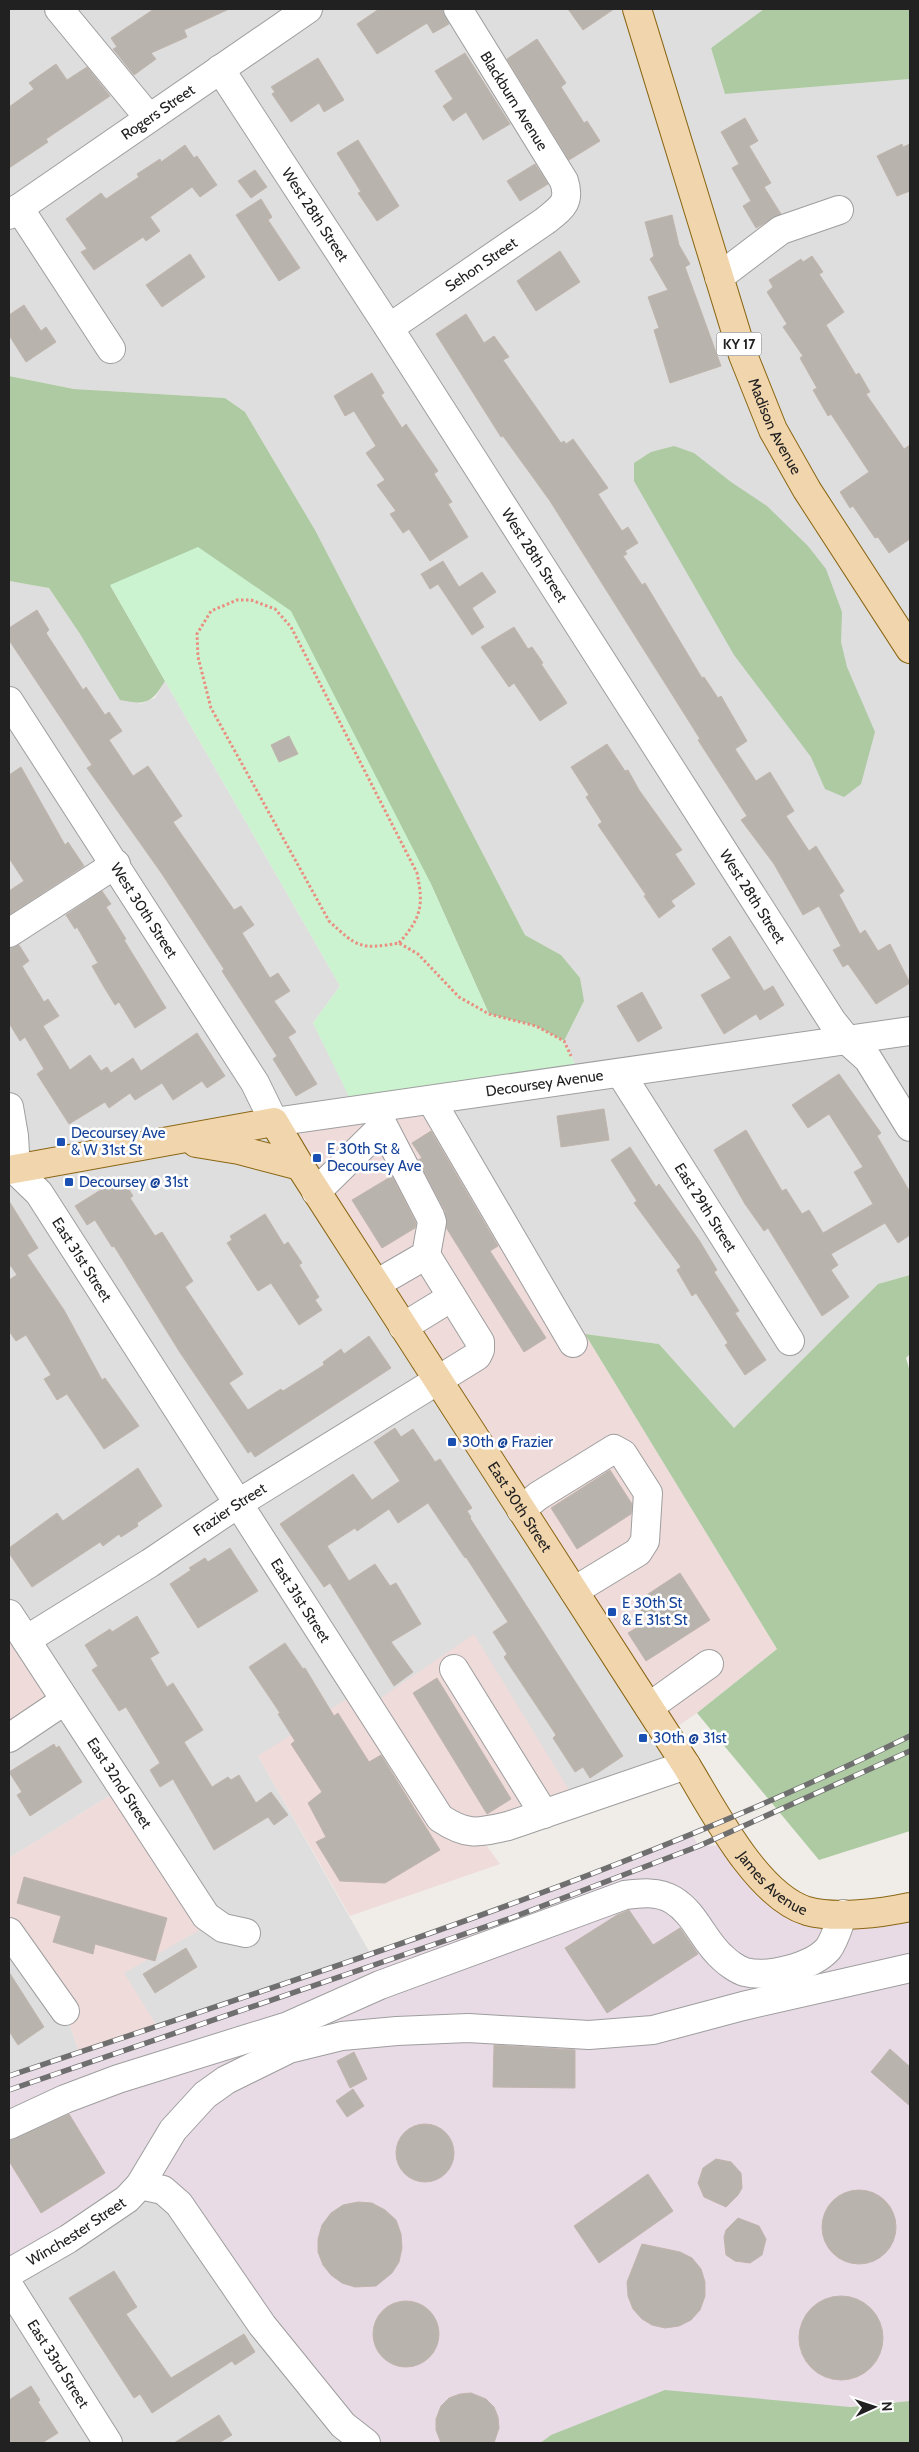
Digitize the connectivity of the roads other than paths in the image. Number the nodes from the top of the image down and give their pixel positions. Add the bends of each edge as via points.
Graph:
1 (59, 9) edge
2 (308, 9) edge
3 (458, 9) edge
4 (637, 9) edge
5 (220, 69) junction
6 (149, 118) junction
7 (568, 194) joint
8 (839, 210) dead end
9 (14, 211) edge
10 (719, 277) junction
11 (389, 328) junction
12 (111, 349) dead end
13 (910, 649) edge
14 (9, 701) edge
15 (116, 864) junction
16 (9, 933) edge
17 (910, 1030) edge
18 (848, 1041) junction
19 (621, 1074) junction
20 (431, 1100) junction
21 (9, 1107) edge
22 (378, 1117) junction
23 (274, 1122) junction
24 (910, 1127) edge
25 (180, 1139) junction
26 (300, 1166) junction
27 (11, 1167) edge
28 (316, 1192) junction
29 (426, 1255) junction
30 (376, 1284) junction
31 (452, 1297) junction
32 (403, 1328) junction
33 (790, 1342) dead end
34 (573, 1343) dead end
35 (438, 1381) junction
36 (239, 1503) junction
37 (521, 1510) junction
38 (574, 1591) junction
39 (9, 1614) edge
40 (26, 1640) junction
41 (708, 1664) dead end
42 (454, 1669) dead end
43 (64, 1701) junction
44 (649, 1707) junction
45 (9, 1738) edge
46 (686, 1765) junction
47 (544, 1814) junction
48 (910, 1907) edge
49 (843, 1914) junction
50 (9, 1932) edge
51 (246, 1933) dead end
52 (910, 1968) edge
53 (65, 2011) dead end
54 (9, 2125) edge
55 (140, 2185) junction
56 (9, 2273) edge
57 (9, 2286) edge
58 (108, 2443) edge
59 (366, 2443) edge

1 - 6 street
2 - 5 street, Rogers Street
3 - 7 street, Blackburn Avenue via 564,181
4 - 10 main road, Madison Avenue / KY 17
5 - 6 street, Rogers Street
5 - 11 street, West 28th Street
6 - 9 street, Rogers Street
7 - 11 street, Sehon Street via 563,206 545,221
8 - 10 street via 781,230
9 - 12 street
10 - 13 main road, Madison Avenue / KY 17 via 743,355 774,430 807,490
11 - 18 street, West 28th Street via 821,1005
14 - 15 street, West 30th Street
15 - 16 street
15 - 23 street, West 30th Street via 255,1083
17 - 18 street, Decoursey Avenue
18 - 19 street, Decoursey Avenue
18 - 24 street, West 28th Street via 868,1059
19 - 20 street, Decoursey Avenue
19 - 33 street, East 29th Street
20 - 22 street, Decoursey Avenue
20 - 34 street
21 - 27 street via 14,1136
22 - 23 street, Decoursey Avenue
22 - 28 street
22 - 29 street via 430,1216 432,1222
23 - 25 main road, Decoursey Avenue
23 - 26 main road, East 30th Street
25 - 26 main road, Decoursey Avenue
25 - 27 main road, Decoursey Avenue
26 - 28 main road, East 30th Street
27 - 36 street, East 31st Street via 39,1193
28 - 30 main road, East 30th Street
29 - 30 street
29 - 31 street
30 - 32 main road, East 30th Street
31 - 32 street
31 - 35 street, Frazier Street via 480,1342 480,1350 477,1356
32 - 35 main road, East 30th Street
35 - 36 street, Frazier Street
35 - 37 main road, East 30th Street
36 - 40 street, Frazier Street
36 - 47 street, East 31st Street via 440,1818 456,1829 478,1833
37 - 38 main road, East 30th Street
37 - 38 street via 538,1496 614,1450 623,1454 648,1493 645,1541 638,1552
38 - 44 main road, East 30th Street
39 - 40 street, East 32nd Street
40 - 43 street, East 32nd Street
41 - 44 street
42 - 47 street
43 - 45 street
43 - 51 street, East 32nd Street via 206,1916 223,1928
44 - 46 main road, East 30th Street
46 - 47 street, East 31st Street
46 - 49 main road, James Avenue via 734,1845 768,1885 795,1906 808,1911
48 - 49 main road, James Avenue
49 - 54 street via 828,1948 814,1958 786,1970 757,1974 744,1972 723,1958 692,1916 673,1900 642,1893 625,1895 380,1985 288,2026 118,2079
50 - 53 street
52 - 55 street, Winchester Street via 653,2030 590,2036 468,2028 397,2030 342,2036 289,2049 226,2080 206,2095 173,2130
55 - 56 street, Winchester Street via 127,2199 75,2234
55 - 59 street via 163,2190 179,2204 262,2325 344,2425
57 - 58 street, East 33rd Street

